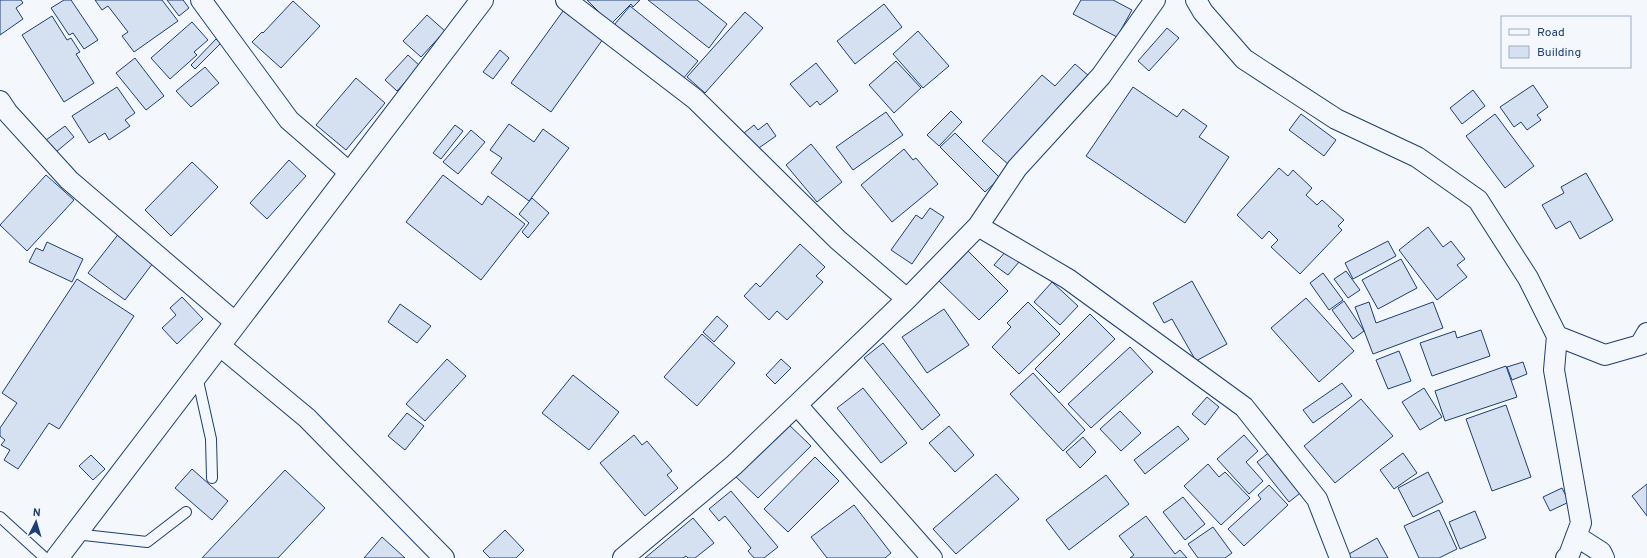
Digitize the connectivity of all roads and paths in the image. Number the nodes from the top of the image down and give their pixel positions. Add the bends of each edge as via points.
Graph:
1 (201, 0) edge
2 (482, 0) edge
3 (566, 0) edge
4 (1155, 0) edge
5 (1196, 0) edge
6 (0, 101) edge
7 (350, 173) junction
8 (978, 226) junction
9 (907, 299) junction
10 (236, 323) junction
11 (1647, 334) edge
12 (1557, 336) junction
13 (219, 345) junction
14 (197, 374) junction
15 (797, 404) junction
16 (212, 478) dead end
17 (186, 512) dead end
18 (0, 517) edge
19 (75, 534) junction
20 (1576, 536) junction
21 (44, 558) edge
22 (57, 558) edge
23 (444, 558) edge
24 (623, 558) edge
25 (932, 558) edge
26 (1340, 558) edge
27 (1566, 558) edge
28 (1604, 558) edge

1 - 7 street via 289,120
2 - 7 highway
3 - 9 street via 696,99 838,240
4 - 8 street via 1101,76 1017,168
5 - 12 street via 1203,12 1244,59 1336,119 1416,157 1478,200 1528,278
6 - 10 street via 69,180
7 - 10 highway
8 - 9 street
8 - 26 street via 1068,279 1244,407 1317,499
9 - 15 street
10 - 13 highway
11 - 12 street via 1640,345 1605,355
12 - 20 street via 1554,370 1581,523
13 - 14 highway
13 - 23 street via 307,418
14 - 16 lane via 212,439
14 - 19 highway
15 - 24 street via 734,465
15 - 25 street
17 - 19 lane via 147,542
18 - 21 lane
19 - 22 highway
20 - 27 street
20 - 28 street via 1601,552

